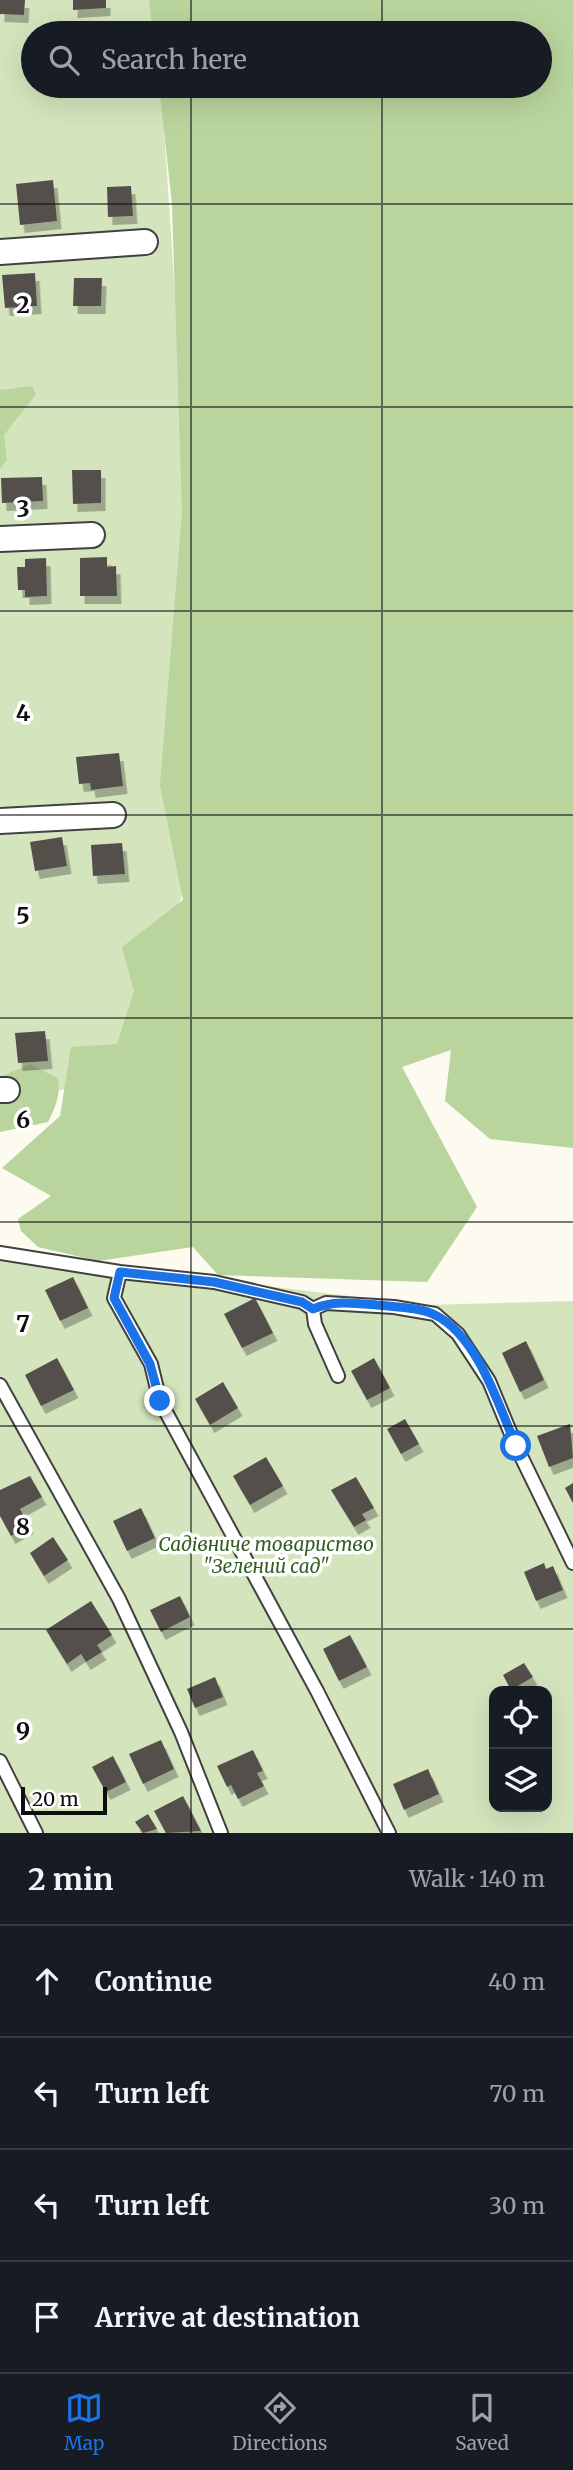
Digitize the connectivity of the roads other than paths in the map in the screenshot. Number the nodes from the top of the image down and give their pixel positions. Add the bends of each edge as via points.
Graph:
1 (145, 242) dead end
2 (0, 252) edge
3 (92, 535) dead end
4 (0, 538) edge
5 (113, 815) dead end
6 (0, 821) edge
7 (0, 1253) edge
8 (120, 1272) junction
9 (313, 1309) junction
10 (338, 1376) dead end
11 (0, 1385) edge
12 (573, 1563) edge
13 (0, 1761) edge
14 (36, 1833) edge
15 (221, 1833) edge
16 (389, 1833) edge

1 - 2 street
3 - 4 street
5 - 6 street
7 - 8 lane
8 - 9 lane via 214,1282 302,1302
8 - 16 lane via 114,1298 150,1364 160,1401
9 - 10 lane
9 - 12 lane via 326,1303 435,1314 458,1334 489,1381
11 - 15 lane via 119,1599 181,1732
13 - 14 lane

